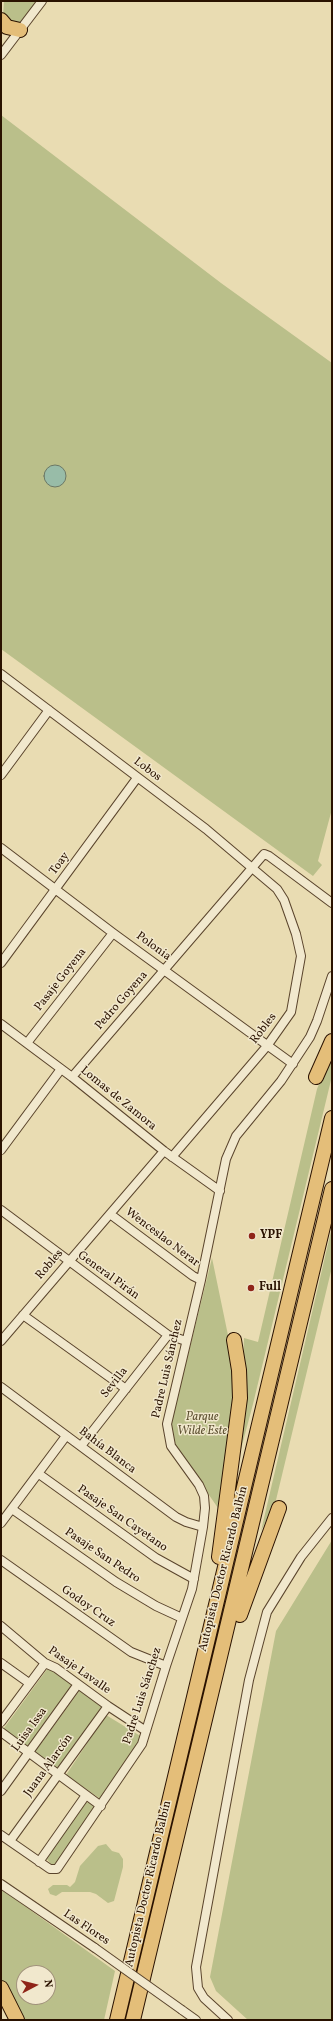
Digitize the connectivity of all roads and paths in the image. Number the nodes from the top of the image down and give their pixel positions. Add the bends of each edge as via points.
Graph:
1 (42, 1) edge
2 (1, 20) edge
3 (20, 30) junction
4 (1, 55) edge
5 (1, 674) edge
6 (49, 710) junction
7 (1, 775) edge
8 (137, 778) junction
9 (1, 848) edge
10 (252, 867) junction
11 (277, 889) joint
12 (56, 890) junction
13 (332, 903) edge
14 (113, 933) junction
15 (1, 963) edge
16 (166, 970) junction
17 (332, 976) edge
18 (1, 1024) edge
19 (332, 1041) edge
20 (27, 1043) junction
21 (267, 1046) junction
22 (293, 1064) junction
23 (61, 1069) junction
24 (72, 1077) junction
25 (316, 1077) dead end
26 (332, 1118) edge
27 (1, 1150) edge
28 (164, 1151) junction
29 (172, 1157) junction
30 (332, 1189) edge
31 (220, 1191) junction
32 (1, 1210) edge
33 (110, 1214) junction
34 (68, 1262) junction
35 (201, 1280) junction
36 (23, 1315) junction
37 (168, 1335) junction
38 (234, 1340) dead end
39 (1, 1341) edge
40 (186, 1341) junction
41 (1, 1387) edge
42 (126, 1389) junction
43 (66, 1436) junction
44 (80, 1446) junction
45 (39, 1474) junction
46 (279, 1508) dead end
47 (12, 1509) junction
48 (332, 1518) edge
49 (1, 1524) edge
50 (203, 1527) junction
51 (1, 1560) edge
52 (194, 1579) junction
53 (218, 1590) junction
54 (182, 1618) junction
55 (1, 1626) edge
56 (1, 1663) edge
57 (45, 1663) junction
58 (166, 1666) junction
59 (29, 1683) junction
60 (78, 1684) junction
61 (213, 1691) junction
62 (108, 1706) junction
63 (1, 1722) edge
64 (146, 1730) junction
65 (1, 1732) edge
66 (29, 1752) junction
67 (58, 1774) junction
68 (1, 1791) edge
69 (86, 1795) junction
70 (101, 1806) junction
71 (1, 1835) edge
72 (10, 1841) junction
73 (39, 1862) junction
74 (1, 1884) edge
75 (1, 1988) edge
76 (17, 2020) edge
77 (117, 2020) edge
78 (133, 2020) edge
79 (196, 2020) edge
80 (228, 2020) edge

1 - 3 street
2 - 3 highway via 7,28
3 - 4 street
5 - 6 street, Lobos
6 - 7 street
6 - 8 street, Lobos
8 - 10 street, Lobos
8 - 12 street, Toay
9 - 12 street, Polonia
10 - 11 street, Lobos
10 - 13 street via 262,855 268,854
10 - 16 street, Pedro Goyena
11 - 21 street, Robles via 284,900 296,934 300,963 291,1012
12 - 14 street, Polonia
12 - 15 street, Toay
14 - 16 street, Polonia
14 - 20 street, Pasaje Goyena
16 - 21 street, Polonia
16 - 24 street, Pedro Goyena
17 - 22 street, Padre Luis Sánchez via 314,1029
18 - 20 street, Lomas de Zamora
19 - 25 highway
20 - 23 street, Lomas de Zamora
21 - 22 street, Polonia
21 - 29 street, Robles
22 - 31 street, Padre Luis Sánchez via 233,1141 226,1159
23 - 24 street, Lomas de Zamora
23 - 27 street
24 - 28 street, Lomas de Zamora
26 - 53 highway, Autopista Doctor Ricardo Balbín
28 - 29 street, Lomas de Zamora
28 - 33 street, Robles
29 - 31 street, Lomas de Zamora
30 - 61 highway, Autopista Doctor Ricardo Balbín
31 - 35 street, Padre Luis Sánchez
32 - 34 street, General Pirán
33 - 34 street, Robles
33 - 35 street, Wenceslao Nerar
34 - 36 street, Robles
34 - 37 street, General Pirán
35 - 40 street, Padre Luis Sánchez
36 - 39 street, Robles
36 - 42 street
37 - 40 street, General Pirán
37 - 42 street, Sevilla
38 - 53 highway via 240,1370 240,1398 219,1551
40 - 50 street, Padre Luis Sánchez via 167,1432 174,1451 204,1496
41 - 43 street, Bahía Blanca
42 - 44 street, Sevilla
43 - 44 street, Bahía Blanca
43 - 45 street
44 - 50 street, Bahía Blanca via 181,1520
45 - 47 street
45 - 52 street, Pasaje San Cayetano via 156,1558
46 - 61 highway via 243,1602 225,1664
47 - 49 street
47 - 54 street, Pasaje San Pedro via 116,1582
48 - 80 street via 301,1557 267,1612 249,1680 196,1967 198,1988 204,1998
50 - 52 street, Padre Luis Sánchez
51 - 58 street, Godoy Cruz via 131,1652
52 - 54 street, Padre Luis Sánchez
53 - 77 highway, Autopista Doctor Ricardo Balbín
54 - 58 street, Padre Luis Sánchez
55 - 57 street, Pasaje Lavalle
56 - 59 street
57 - 59 street
57 - 60 street, Pasaje Lavalle
58 - 64 street, Padre Luis Sánchez
59 - 63 street
60 - 62 street, Pasaje Lavalle
60 - 66 street, Luisa Issa
61 - 78 highway, Autopista Doctor Ricardo Balbín
62 - 64 street, Pasaje Lavalle
62 - 67 street, Juana Alarcón
64 - 70 street, Padre Luis Sánchez via 139,1750
65 - 66 street
66 - 67 street
66 - 68 street, Luisa Issa
67 - 69 street
67 - 72 street, Juana Alarcón
69 - 70 street
69 - 73 street
70 - 73 street, Padre Luis Sánchez via 59,1867 50,1869
71 - 72 street
72 - 73 street
74 - 79 street, Las Flores, bridge
75 - 76 highway

